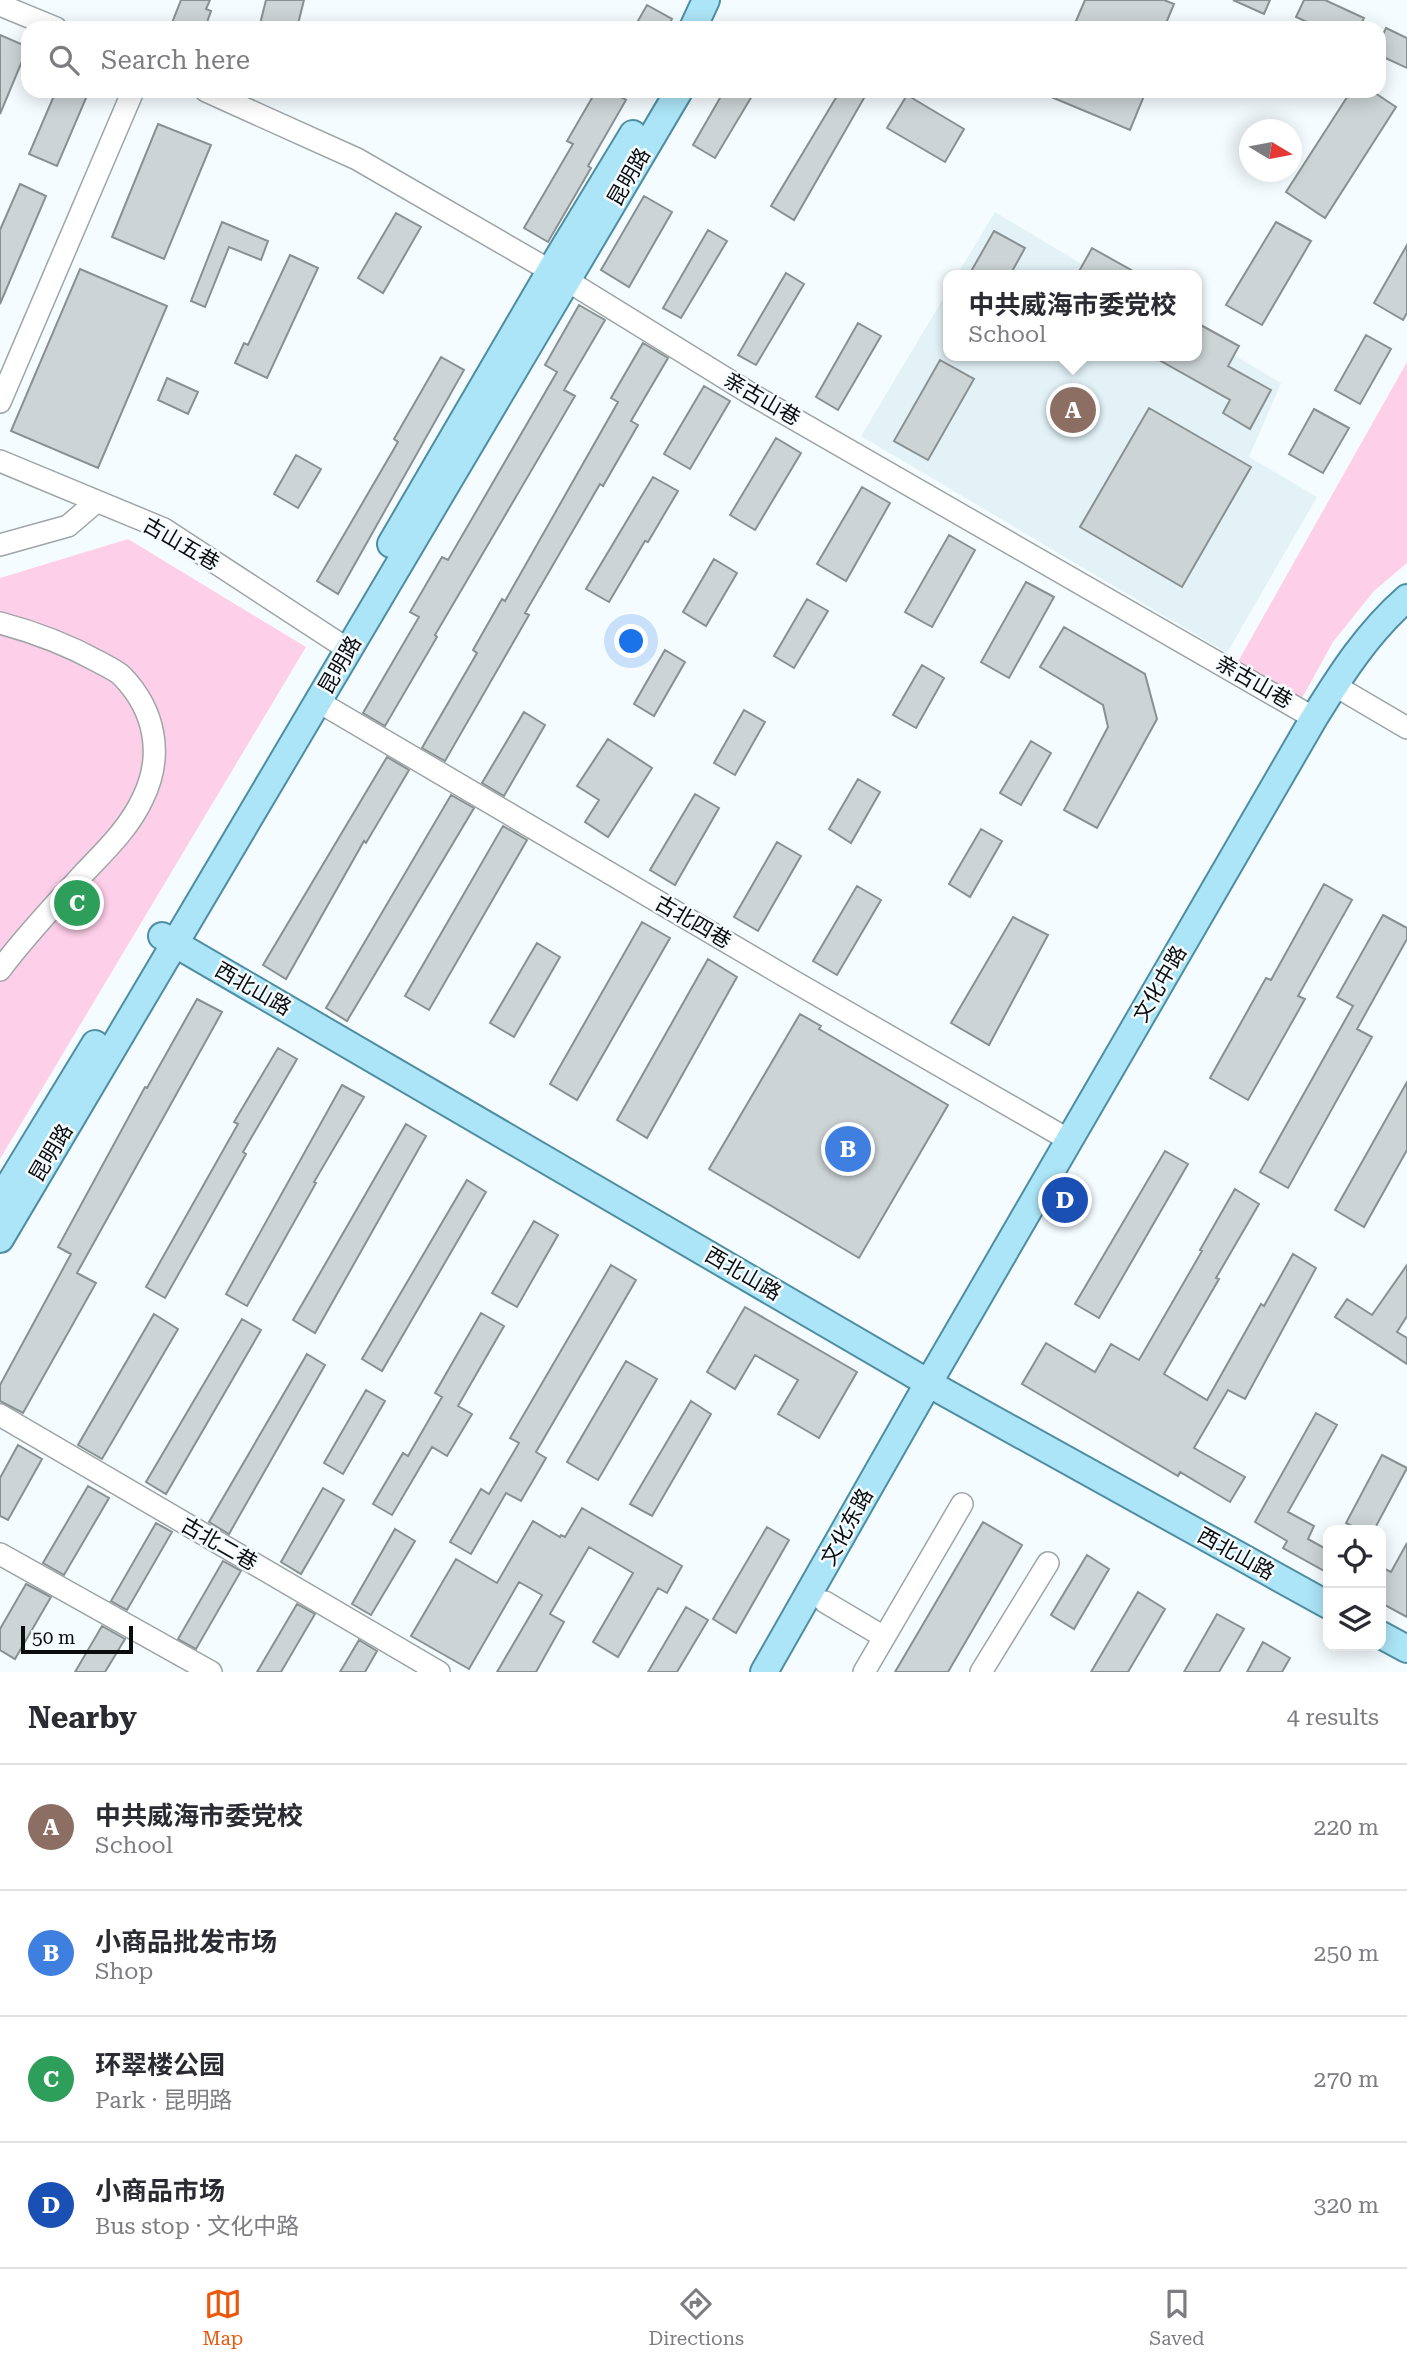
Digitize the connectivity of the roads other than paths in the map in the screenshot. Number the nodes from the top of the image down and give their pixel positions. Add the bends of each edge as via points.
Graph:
1 (706, 0) edge
2 (723, 0) edge
3 (0, 5) edge
4 (40, 21) edge
5 (696, 21) edge
6 (713, 21) edge
7 (130, 98) edge
8 (222, 98) edge
9 (656, 98) edge
10 (674, 98) edge
11 (559, 276) junction
12 (0, 402) edge
13 (0, 461) edge
14 (96, 502) junction
15 (0, 545) edge
16 (1407, 598) edge
17 (1407, 619) edge
18 (0, 623) edge
19 (342, 645) junction
20 (1341, 689) junction
21 (319, 702) junction
22 (1314, 718) junction
23 (1407, 728) edge
24 (169, 940) junction
25 (0, 970) edge
26 (1069, 1140) junction
27 (0, 1200) edge
28 (0, 1239) edge
29 (936, 1387) junction
30 (0, 1415) edge
31 (962, 1504) dead end
32 (0, 1554) edge
33 (1048, 1563) dead end
34 (825, 1602) junction
35 (1323, 1602) edge
36 (884, 1637) junction
37 (1386, 1638) edge
38 (1407, 1649) edge
39 (211, 1672) edge
40 (439, 1672) edge
41 (764, 1672) edge
42 (785, 1672) edge
43 (864, 1672) edge
44 (981, 1672) edge

1 - 5 main road
2 - 6 main road
3 - 4 street
7 - 12 street
8 - 11 street, 亲古山巷 via 357,159
9 - 11 main road, 昆明路
10 - 11 main road, 昆明路
11 - 19 main road, 昆明路
11 - 22 street, 亲古山巷 via 751,394
13 - 14 street, 古山五巷
14 - 15 street via 68,526
14 - 19 street, 古山五巷 via 164,529
16 - 20 main road, 文化中路 via 1363,643
17 - 20 main road
18 - 25 street via 50,639 120,674 145,706 155,741 153,769 143,799 122,830
19 - 21 main road, 昆明路
19 - 24 main road, 昆明路
20 - 22 main road, 文化中路
20 - 23 street
20 - 29 main road via 1284,796
21 - 24 main road, 昆明路
21 - 26 street, 古北四巷
22 - 26 main road, 文化中路
24 - 27 main road, 昆明路
24 - 28 main road, 昆明路
24 - 29 main road, 西北山路
26 - 29 main road, 文化中路
29 - 34 main road
29 - 35 main road, 西北山路
29 - 41 main road, 文化东路
30 - 40 street, 古北二巷
31 - 36 street
32 - 39 street
33 - 44 street
34 - 36 street
34 - 42 main road
36 - 43 street
37 - 38 main road

